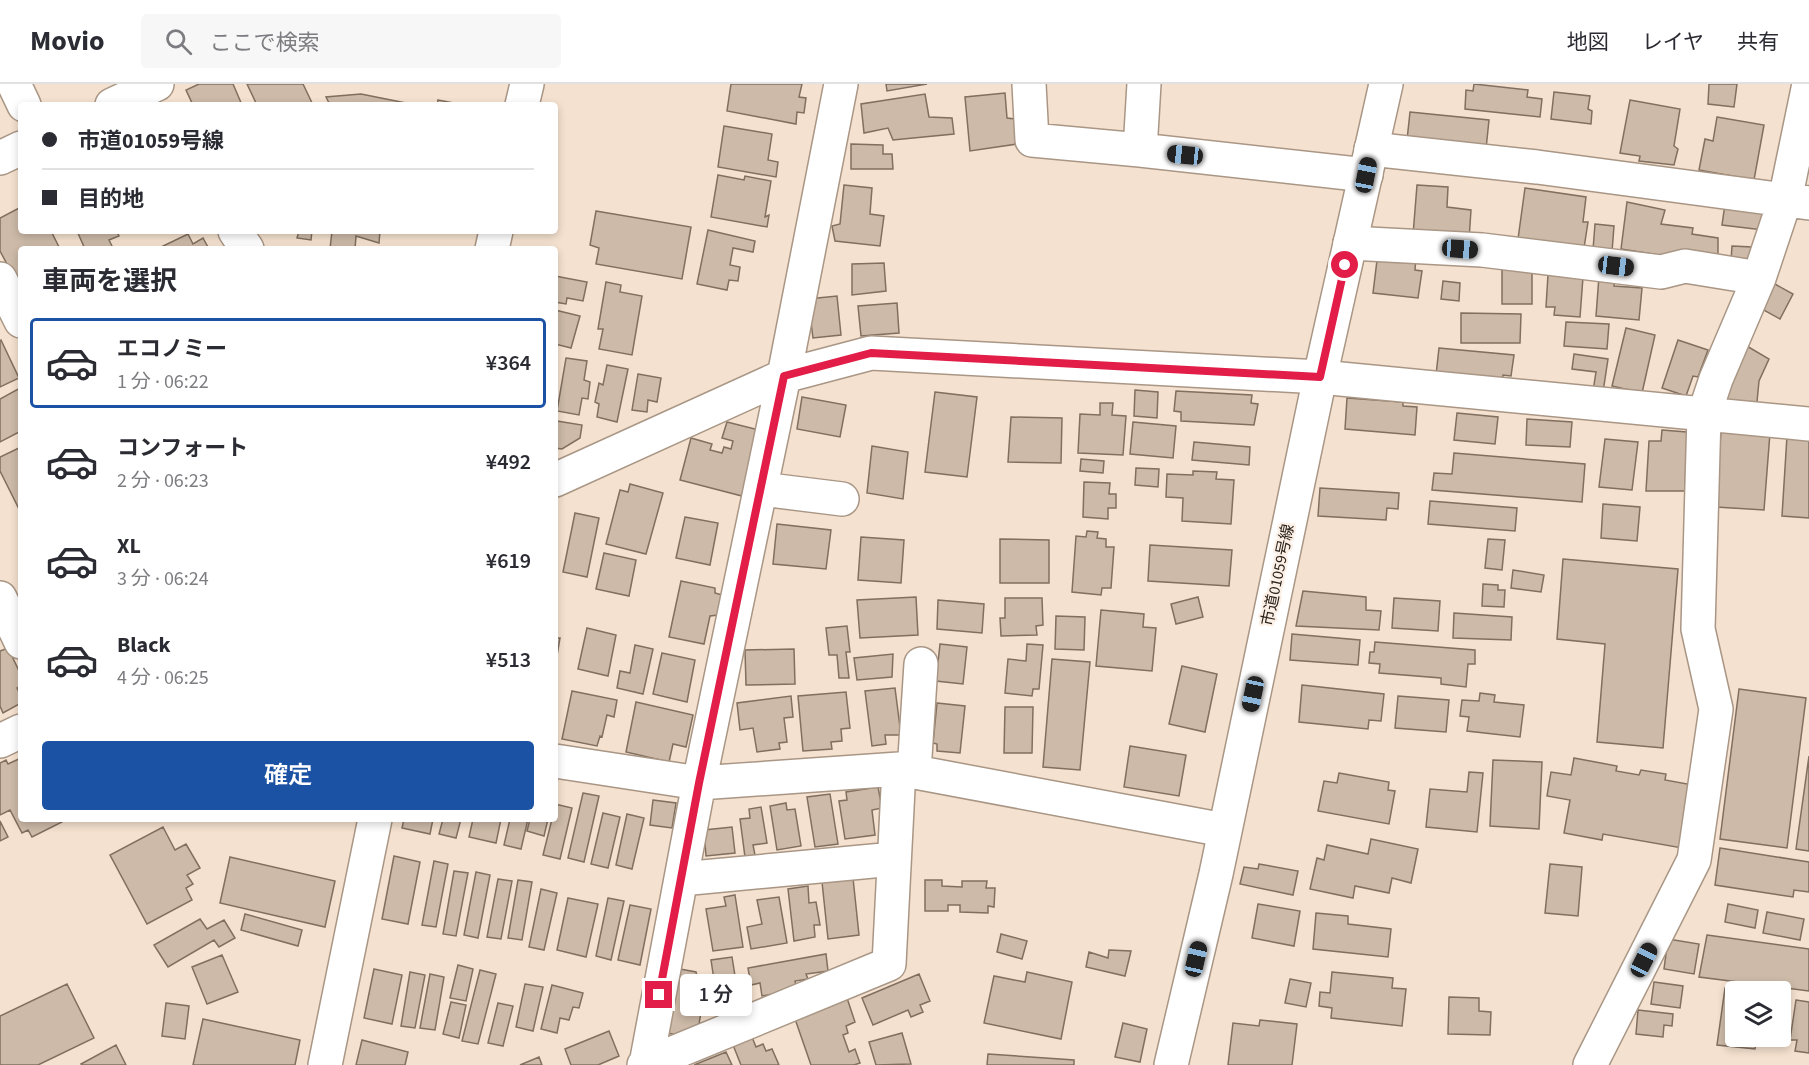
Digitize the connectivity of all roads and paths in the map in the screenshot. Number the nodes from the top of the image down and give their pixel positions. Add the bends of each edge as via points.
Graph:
1 (14, 84) edge
2 (527, 84) edge
3 (841, 84) edge
4 (1029, 84) edge
5 (1144, 84) edge
6 (1386, 84) edge
7 (1809, 84) edge
8 (147, 91) edge
9 (23, 102) edge
10 (120, 102) edge
11 (523, 102) edge
12 (18, 149) edge
13 (1140, 150) junction
14 (0, 158) edge
15 (1368, 162) junction
16 (1797, 202) edge
17 (1350, 243) junction
18 (1760, 278) junction
19 (0, 279) edge
20 (18, 315) edge
21 (784, 376) junction
22 (1320, 377) junction
23 (1704, 415) junction
24 (1809, 424) edge
25 (558, 479) edge
26 (760, 489) junction
27 (842, 499) dead end
28 (0, 598) edge
29 (18, 636) edge
30 (921, 664) dead end
31 (18, 732) edge
32 (0, 741) edge
33 (558, 761) edge
34 (906, 770) junction
35 (699, 783) junction
36 (374, 822) edge
37 (1224, 830) junction
38 (894, 859) junction
39 (681, 879) junction
40 (325, 1065) edge
41 (645, 1065) edge
42 (1171, 1065) edge
43 (1590, 1065) edge

1 - 9 street
2 - 11 street
3 - 21 street
4 - 13 street via 1032,140
5 - 13 street
6 - 15 street, 市道01059号線
7 - 16 street
8 - 10 street
12 - 14 street
13 - 15 street
15 - 16 street via 1537,167
15 - 17 street, 市道01059号線
16 - 18 street
17 - 18 street via 1482,250 1661,272 1685,266
17 - 22 street, 市道01059号線
18 - 23 street
19 - 20 street
21 - 22 street via 871,353
21 - 25 street
21 - 26 street
22 - 23 street
22 - 37 street, 市道01059号線
23 - 24 street
23 - 43 street via 1698,629 1716,708 1694,860
26 - 27 street
26 - 35 street
28 - 29 street
30 - 34 street
31 - 32 street
33 - 35 street
34 - 35 street
34 - 37 street
34 - 38 street
35 - 39 street
36 - 40 street
37 - 42 street, 市道01059号線
38 - 39 street
38 - 41 street via 889,964
39 - 41 street

